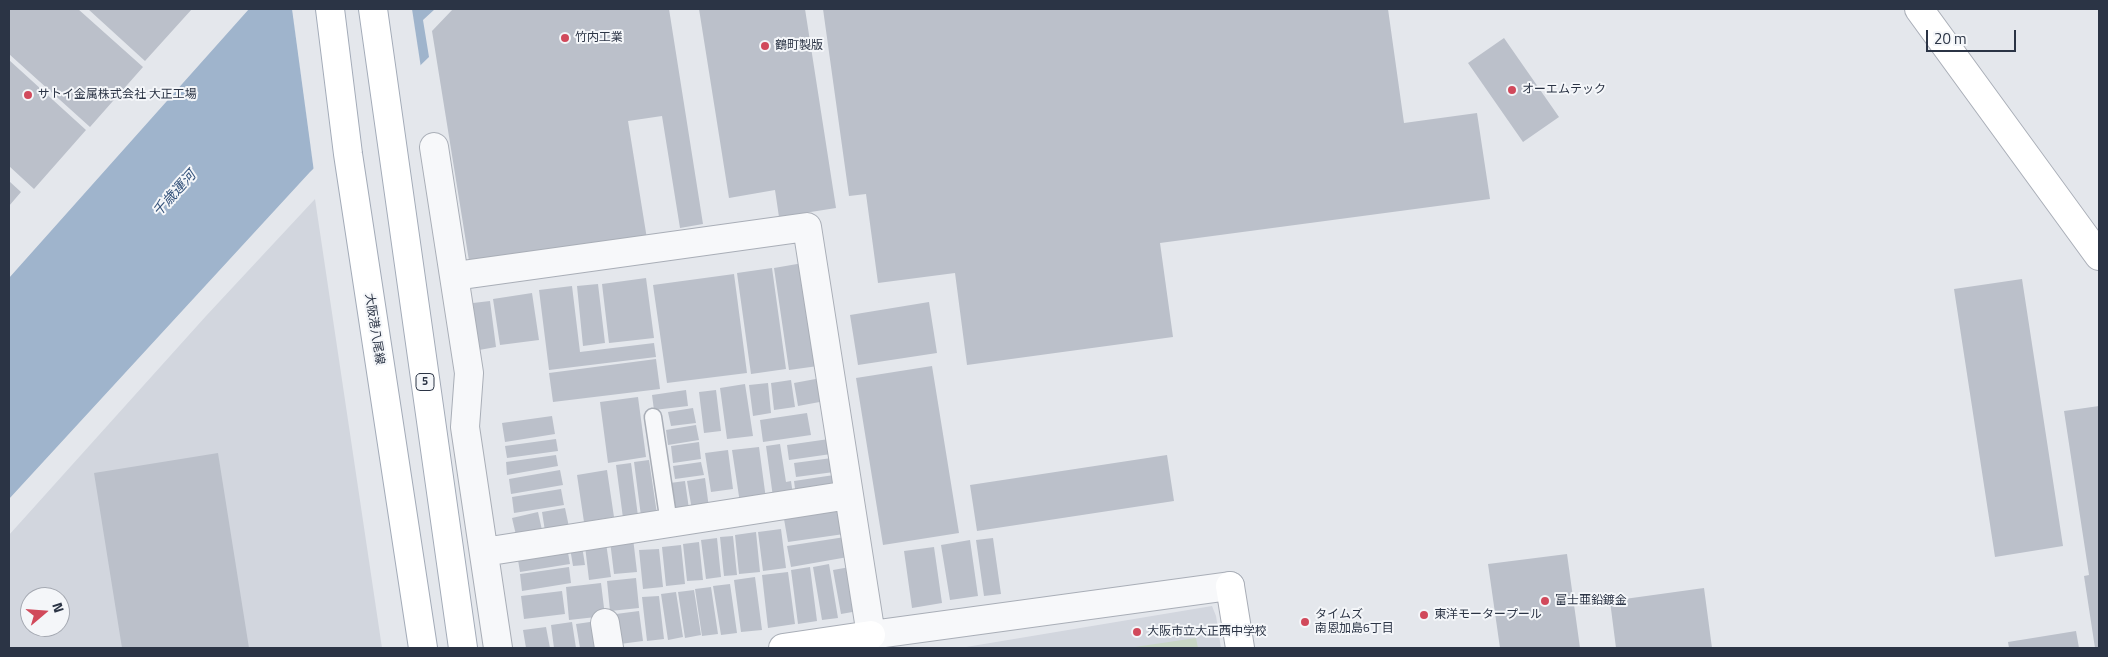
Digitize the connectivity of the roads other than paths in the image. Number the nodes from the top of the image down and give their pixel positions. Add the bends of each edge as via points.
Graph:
1 (330, 9) edge
2 (373, 9) edge
3 (1919, 9) edge
4 (434, 147) dead end
5 (2099, 256) edge
6 (455, 276) junction
7 (653, 417) dead end
8 (849, 495) junction
9 (669, 523) junction
10 (484, 552) junction
11 (1230, 586) joint
12 (872, 641) edge
13 (422, 648) edge
14 (463, 648) edge
15 (498, 648) edge
16 (783, 648) edge
17 (1240, 648) edge

1 - 13 main road, 大阪港八尾線 via 348,154
2 - 14 main road, 5
3 - 5 main road
4 - 6 street
6 - 8 street via 807,227
6 - 10 street via 469,373 465,427
7 - 9 lane
8 - 9 street
8 - 12 street
9 - 10 street
10 - 15 street
11 - 12 street
11 - 17 main road
12 - 16 main road

